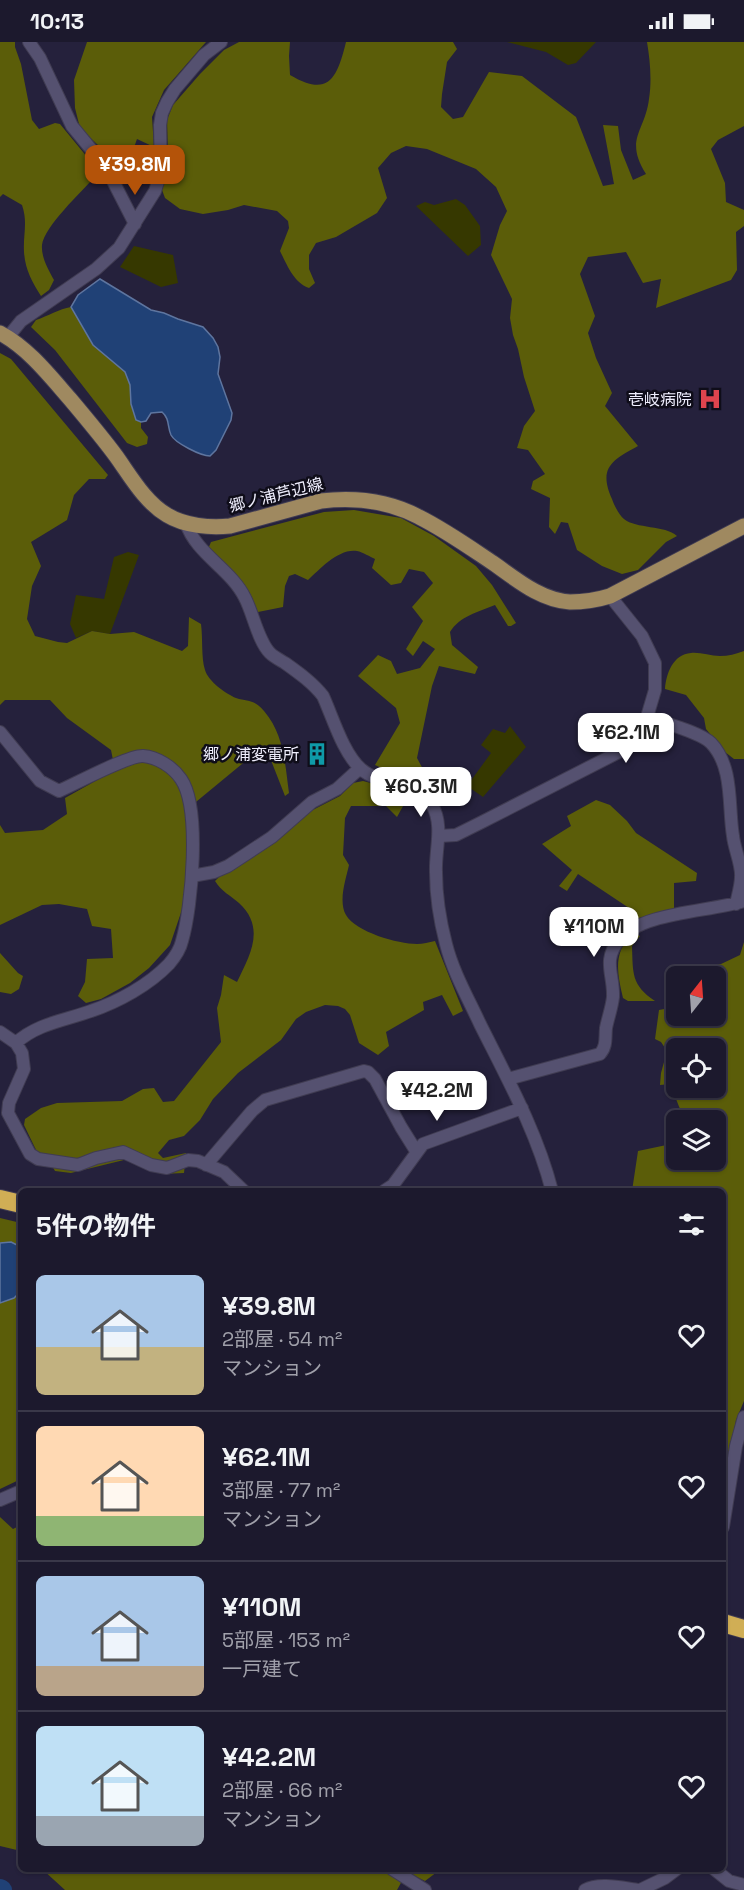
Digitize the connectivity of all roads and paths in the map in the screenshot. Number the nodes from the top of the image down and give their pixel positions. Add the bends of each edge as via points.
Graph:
1 (29, 42) edge
2 (221, 42) edge
3 (135, 224) junction
4 (4, 335) edge
5 (186, 523) junction
6 (744, 526) edge
7 (610, 596) junction
8 (647, 717) junction
9 (0, 732) edge
10 (360, 768) junction
11 (439, 836) junction
12 (192, 876) junction
13 (740, 903) edge
14 (0, 1032) edge
15 (16, 1043) junction
16 (508, 1079) junction
17 (522, 1108) junction
18 (416, 1151) junction
19 (206, 1165) junction
20 (241, 1188) edge
21 (388, 1188) edge
22 (551, 1188) edge
23 (0, 1199) edge
24 (18, 1203) edge
25 (744, 1417) edge
26 (18, 1492) edge
27 (0, 1500) edge
28 (726, 1508) edge
29 (726, 1624) edge
30 (744, 1629) edge
31 (397, 1872) edge
32 (673, 1872) edge
33 (718, 1872) edge
34 (744, 1885) edge
35 (425, 1890) edge
36 (585, 1890) edge
37 (639, 1890) edge

1 - 3 street via 72,126 107,163
2 - 3 street via 204,55 175,89 165,108 159,125 162,172
3 - 4 street via 119,248 96,269
4 - 5 main road, 郷ノ浦芦辺線 via 50,375 149,501 170,517
5 - 7 main road, 郷ノ浦芦辺線 via 224,527 321,501 369,501 419,516 545,596 568,602
5 - 10 street via 194,540 245,597 269,652 323,696 351,759
6 - 7 main road, 郷ノ浦芦辺線
7 - 8 street via 642,636 655,663 655,690
8 - 11 street via 638,735 617,753 456,835
8 - 13 street via 702,737 719,754 742,875
9 - 12 street via 40,781 60,791 140,755 165,764 182,780 189,802
10 - 11 street via 421,793 432,805
10 - 12 street via 338,789 312,802 272,837 228,866
11 - 16 street via 436,875 449,955
12 - 15 street via 182,941 178,953 161,972 114,1001 40,1027
13 - 16 street via 656,919 627,932 609,958 613,996 605,1049 600,1054
14 - 15 street
15 - 19 street via 24,1069 8,1113 30,1154 38,1159 78,1165 123,1152 167,1168 188,1160
16 - 17 street
17 - 18 street via 423,1144
17 - 22 street
18 - 19 street via 375,1079 364,1071 265,1100
18 - 21 street
19 - 20 street via 224,1172
23 - 24 highway
25 - 28 street
26 - 27 street
29 - 30 highway
31 - 35 street
32 - 37 street
33 - 34 street via 729,1881
36 - 37 street

